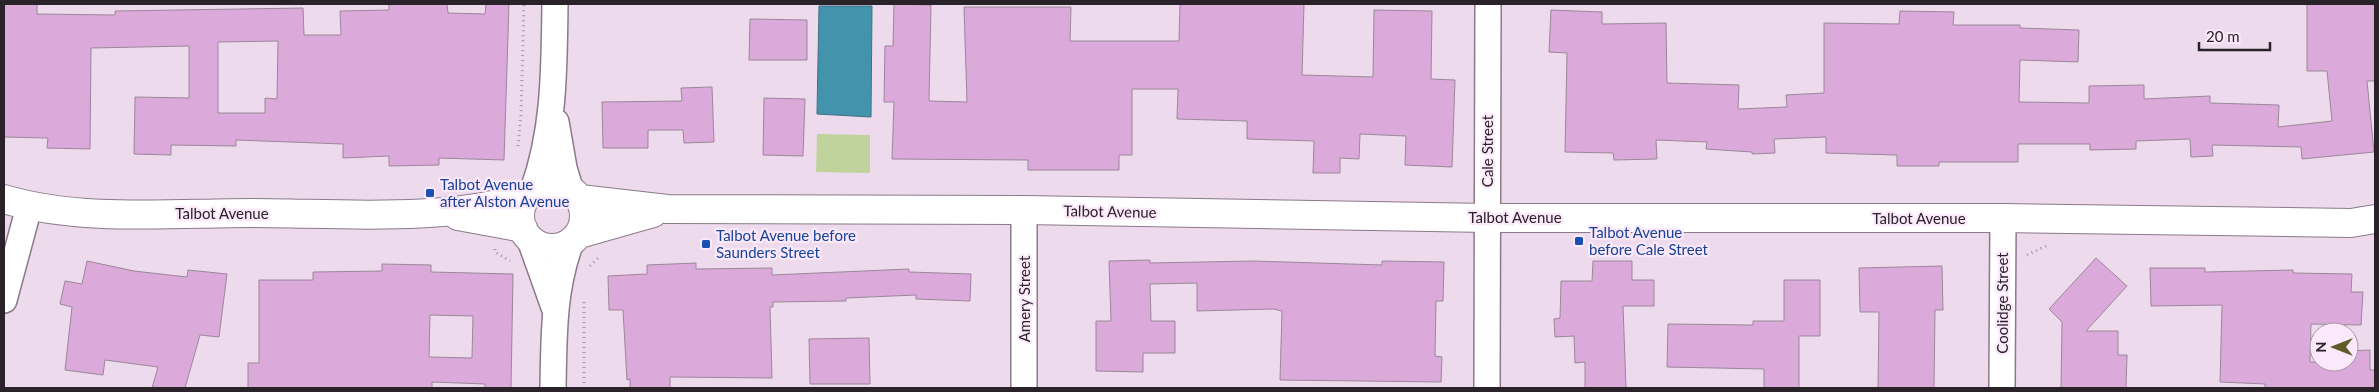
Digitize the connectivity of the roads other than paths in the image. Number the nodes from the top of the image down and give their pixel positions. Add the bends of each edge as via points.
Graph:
1 (555, 4) edge
2 (1488, 4) edge
3 (553, 105) junction
4 (530, 193) junction
5 (575, 194) junction
6 (16, 203) edge
7 (667, 209) junction
8 (1024, 210) junction
9 (442, 213) junction
10 (1488, 218) junction
11 (2003, 218) junction
12 (2371, 222) edge
13 (526, 233) junction
14 (575, 238) junction
15 (4, 300) edge
16 (554, 307) junction
17 (553, 388) edge
18 (1024, 388) edge
19 (1487, 388) edge
20 (2002, 388) edge

1 - 3 street
2 - 10 street, Cale Street
3 - 4 street via 540,169
3 - 5 street via 564,168
4 - 5 street via 555,183
4 - 9 street, Talbot Avenue
4 - 13 street via 521,211
5 - 7 street, Talbot Avenue
5 - 14 street via 585,215
6 - 9 street, Talbot Avenue via 88,213
6 - 15 street
7 - 8 street, Talbot Avenue
7 - 14 street, Talbot Avenue
8 - 10 street, Talbot Avenue
8 - 18 street, Amery Street
9 - 13 street, Talbot Avenue
10 - 11 street, Talbot Avenue
10 - 19 street, Cale Street
11 - 12 street, Talbot Avenue
11 - 20 street, Coolidge Street
13 - 14 street via 544,247 563,246
13 - 16 street
14 - 16 street via 566,256
16 - 17 street

